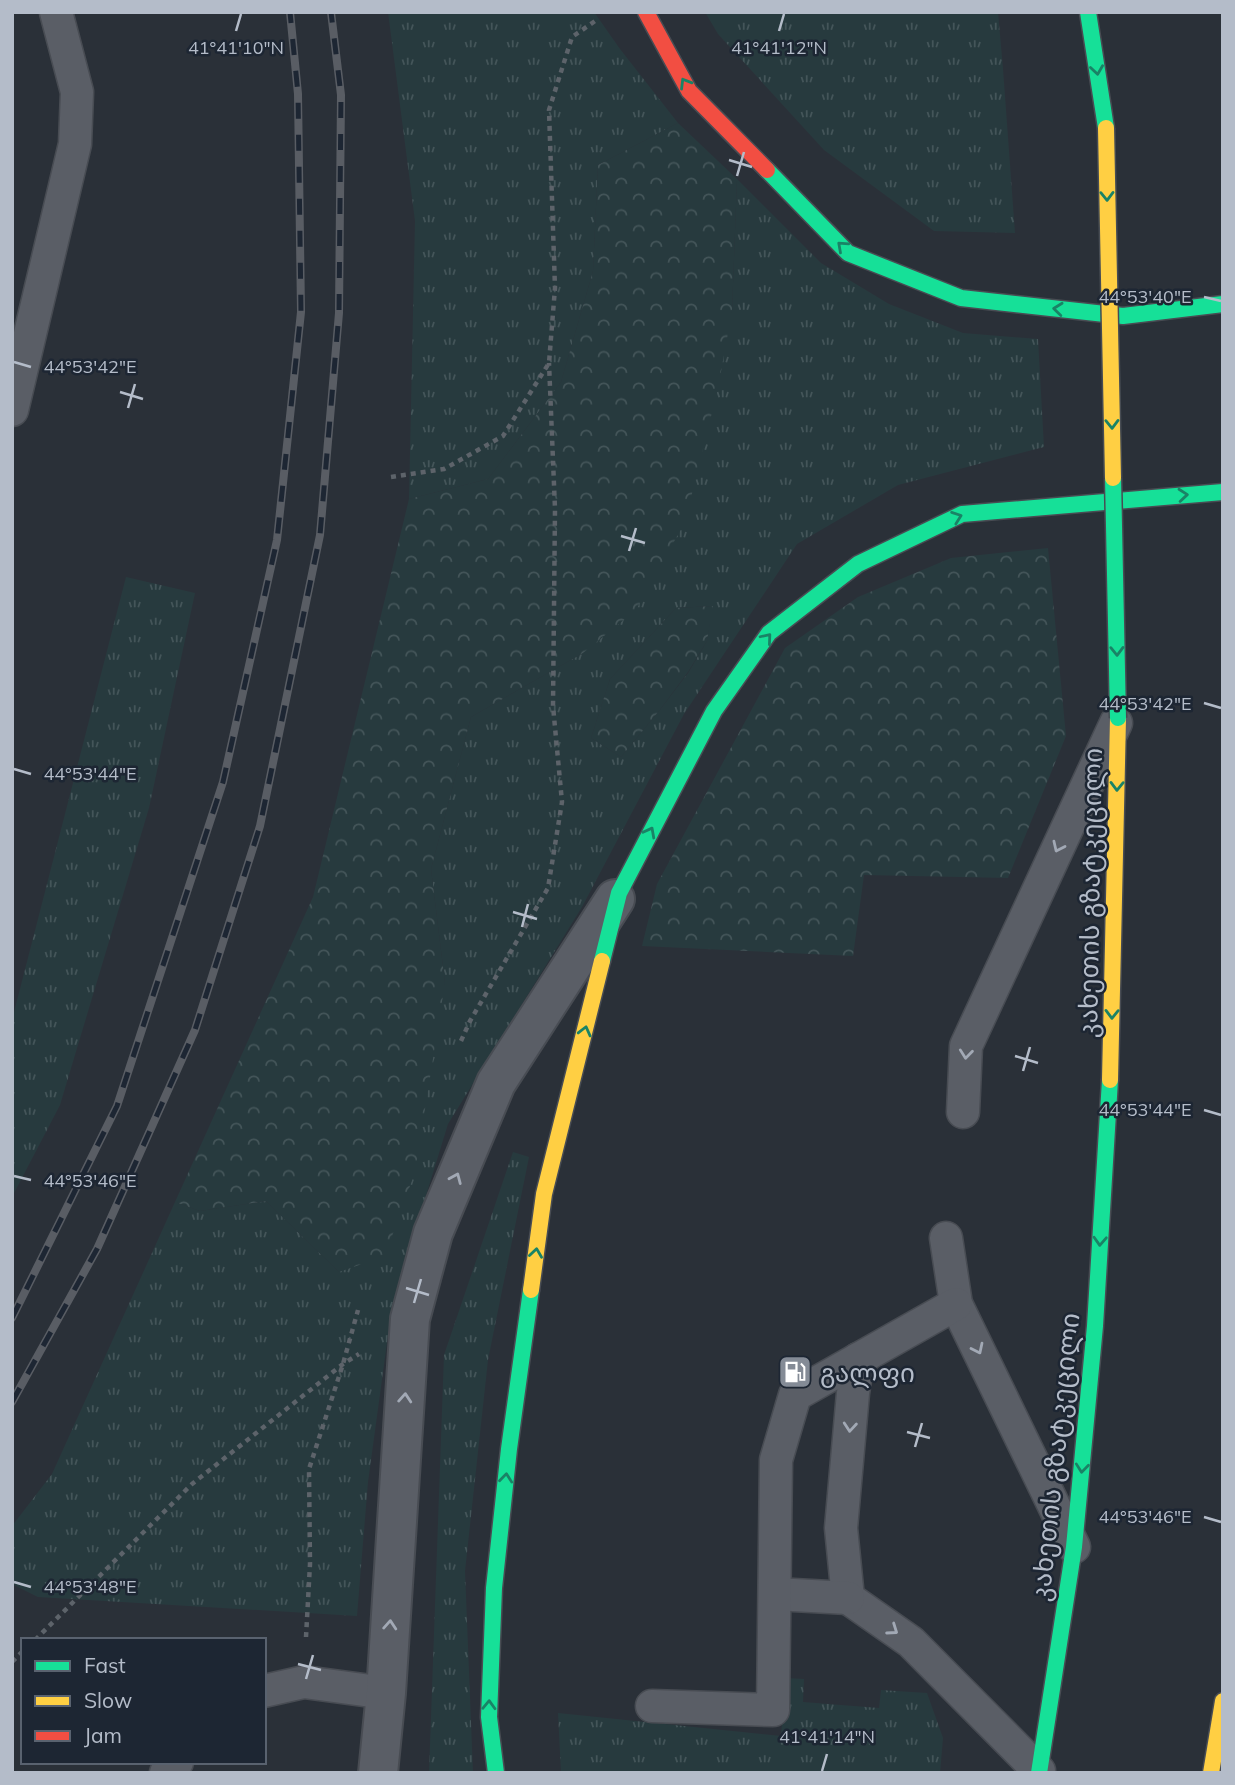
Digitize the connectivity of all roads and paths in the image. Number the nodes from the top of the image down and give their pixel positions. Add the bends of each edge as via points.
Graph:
1 (55, 12) edge
2 (607, 12) edge
3 (646, 12) edge
4 (1088, 12) edge
5 (1223, 304) edge
6 (549, 363) junction
7 (12, 410) edge
8 (391, 477) dead end
9 (1223, 492) edge
10 (1118, 718) junction
11 (619, 893) junction
12 (459, 1045) dead end
13 (963, 1112) dead end
14 (946, 1238) dead end
15 (361, 1301) dead end
16 (956, 1304) junction
17 (410, 1319) junction
18 (858, 1359) junction
19 (343, 1364) junction
20 (1074, 1547) junction
21 (775, 1594) junction
22 (848, 1598) junction
23 (37, 1638) edge
24 (304, 1682) junction
25 (266, 1691) edge
26 (386, 1693) junction
27 (1223, 1702) edge
28 (652, 1706) dead end
29 (1038, 1772) edge
30 (378, 1773) edge
31 (496, 1773) edge
32 (1211, 1773) edge

1 - 7 lane via 77,92 75,144
2 - 6 path via 572,37 549,110 555,288
5 -> 3 main road via 1123,316 961,298 848,253 689,91
4 -> 10 main road, კახეთის გზატკეცილი, bridge via 1106,128
6 - 8 path via 503,436 444,469
6 - 12 path via 555,509 553,706 562,802 548,888
11 -> 9 main road via 714,711 769,633 858,564 962,514
10 -> 13 lane via 966,1046
10 -> 20 main road, კახეთის გზატკეცილი via 1111,1069 1095,1326
17 -> 11 street via 433,1233 496,1083
31 -> 11 main road via 489,1717 494,1588 544,1194
14 - 16 lane
15 - 19 path
16 - 18 lane
16 -> 20 lane
17 - 19 path
26 -> 17 street
18 - 21 lane via 795,1395 776,1460
18 -> 22 lane via 841,1528
19 - 23 path via 192,1484
19 - 24 path via 309,1469
20 - 29 main road, კახეთის გზატკეცილი
21 - 22 lane
21 - 28 lane via 773,1710
22 -> 29 lane via 911,1642
24 - 25 lane
24 - 26 lane
26 - 30 street
27 - 32 main road

